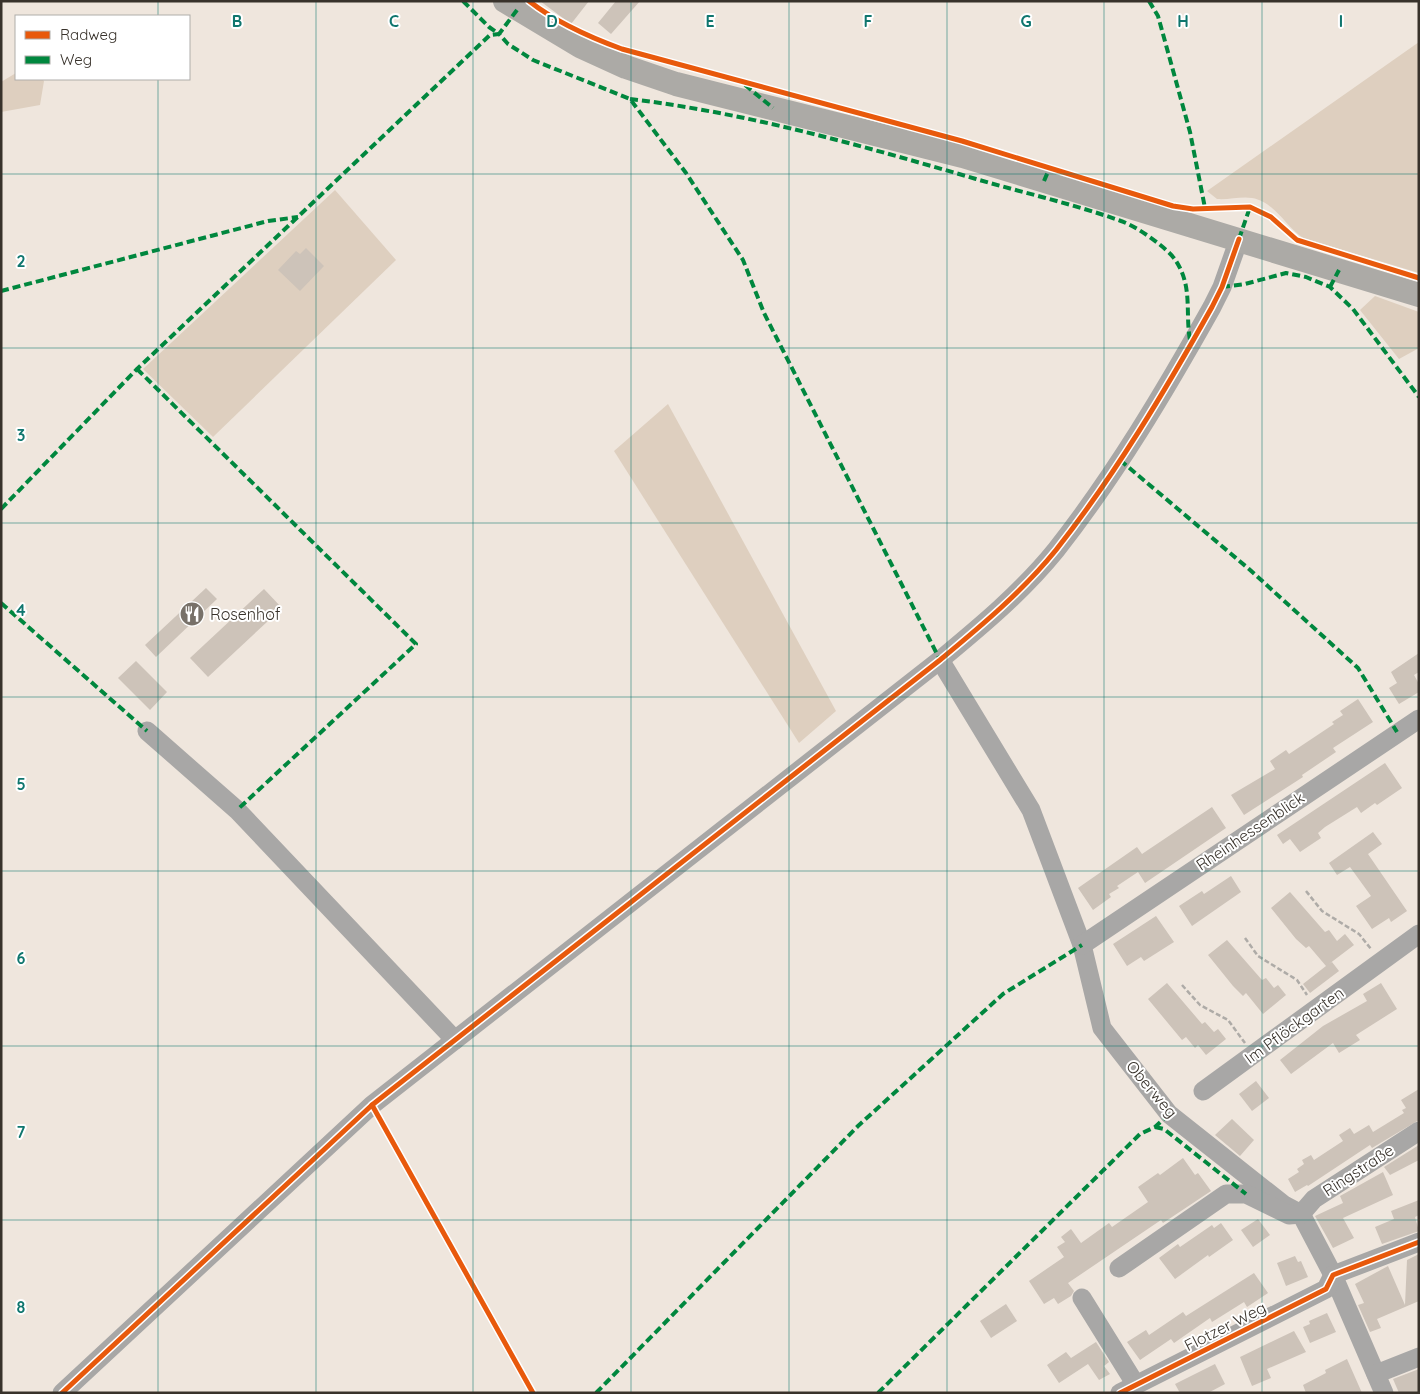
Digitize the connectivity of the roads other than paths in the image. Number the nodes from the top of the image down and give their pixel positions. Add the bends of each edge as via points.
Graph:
1 (516, 4) edge
2 (1239, 239) junction
3 (1419, 295) edge
4 (940, 660) junction
5 (1419, 719) edge
6 (147, 731) dead end
7 (1419, 934) edge
8 (1082, 945) junction
9 (454, 1040) junction
10 (1203, 1091) dead end
11 (1419, 1131) edge
12 (1301, 1214) junction
13 (1419, 1242) edge
14 (1119, 1268) dead end
15 (1333, 1275) junction
16 (1082, 1298) dead end
17 (1419, 1357) edge
18 (1376, 1374) junction
19 (1128, 1389) edge
20 (62, 1393) edge
21 (1384, 1393) edge

1 - 2 main road via 548,29 602,56 676,84 963,156
2 - 3 main road
2 - 4 street via 1222,287 1185,356 1109,475 1055,551 998,612
4 - 8 street, Oberweg via 1031,810
4 - 9 street
5 - 8 street, Rheinhessenblick
6 - 9 street via 237,810
7 - 10 street, Im Pflöckgarten
8 - 12 street, Oberweg via 1102,1028 1169,1114
9 - 20 street via 372,1105
11 - 12 street, Ringstraße via 1314,1199
12 - 14 street via 1289,1215 1246,1194 1226,1194
12 - 15 street
13 - 15 street
15 - 18 street
15 - 19 street, Flotzer Weg via 1326,1290
16 - 19 street
17 - 18 street
18 - 21 street

